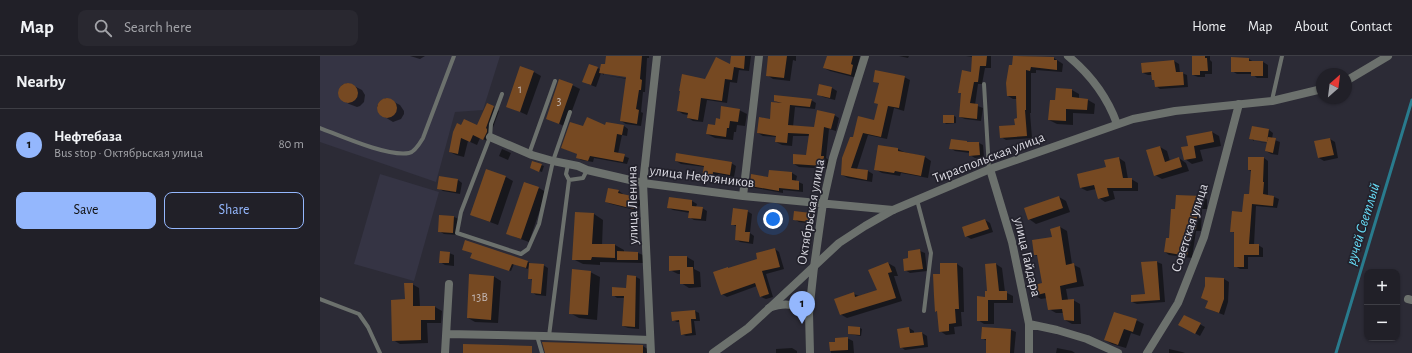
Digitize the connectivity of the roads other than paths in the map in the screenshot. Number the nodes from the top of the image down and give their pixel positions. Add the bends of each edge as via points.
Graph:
1 (454, 56) edge
2 (656, 56) edge
3 (759, 56) edge
4 (865, 56) edge
5 (1068, 56) edge
6 (1282, 56) edge
7 (1385, 57) edge
8 (1352, 77) edge
9 (555, 81) dead end
10 (984, 84) dead end
11 (1316, 90) edge
12 (502, 94) dead end
13 (1272, 100) junction
14 (1239, 104) junction
15 (570, 112) dead end
16 (1117, 124) junction
17 (320, 128) edge
18 (490, 137) junction
19 (529, 154) junction
20 (553, 161) junction
21 (568, 164) junction
22 (990, 169) junction
23 (587, 170) junction
24 (570, 180) junction
25 (643, 183) junction
26 (743, 196) junction
27 (917, 200) junction
28 (823, 203) junction
29 (893, 210) junction
30 (814, 267) junction
31 (449, 284) dead end
32 (320, 299) edge
33 (768, 308) junction
34 (924, 311) dead end
35 (809, 313) junction
36 (1029, 324) junction
37 (447, 334) junction
38 (537, 335) junction
39 (549, 336) junction
40 (650, 340) junction
41 (380, 353) edge
42 (445, 353) edge
43 (542, 353) edge
44 (651, 353) edge
45 (713, 353) edge
46 (810, 353) edge
47 (1029, 353) edge
48 (1118, 353) edge
49 (1147, 353) edge

1 - 17 lane via 423,138 410,153 392,153
2 - 25 street, улица Ленина
3 - 26 street
4 - 28 street, Октябрьская улица via 833,158
5 - 16 street via 1087,73 1106,98
6 - 13 lane
7 - 8 street
9 - 19 lane
10 - 22 lane
11 - 13 street, Тираспольская улица
12 - 18 lane via 491,124
13 - 14 street, Тираспольская улица
14 - 16 street, Тираспольская улица via 1175,111
14 - 49 street, Советская улица via 1204,237 1178,303
15 - 20 lane
16 - 22 street, Тираспольская улица
18 - 19 street, улица Нефтяников
18 - 20 lane via 461,212 458,233 521,254 528,249 539,224
19 - 20 street, улица Нефтяников
20 - 21 street, улица Нефтяников
21 - 23 street, улица Нефтяников
21 - 24 lane via 566,174
22 - 27 street, Тираспольская улица
22 - 36 street, улица Гайдара via 1012,242
23 - 24 lane via 583,178
23 - 25 street, улица Нефтяников
24 - 39 lane
25 - 26 street, улица Нефтяников
25 - 40 street, улица Ленина
26 - 28 street, улица Нефтяников
27 - 29 street, Тираспольская улица
27 - 34 lane via 931,253
28 - 29 street, улица Нефтяников
28 - 30 street, Октябрьская улица
29 - 30 street, Тираспольская улица via 839,244
30 - 33 street, Тираспольская улица
30 - 35 street, Октябрьская улица
31 - 37 street
32 - 41 lane via 359,314
33 - 35 street via 790,304
33 - 45 street, Тираспольская улица via 748,328
35 - 46 street, Октябрьская улица
36 - 47 street, улица Гайдара
36 - 48 street via 1087,339
37 - 38 street
37 - 42 street
38 - 39 street
38 - 43 lane
39 - 40 street
40 - 44 street, улица Ленина

